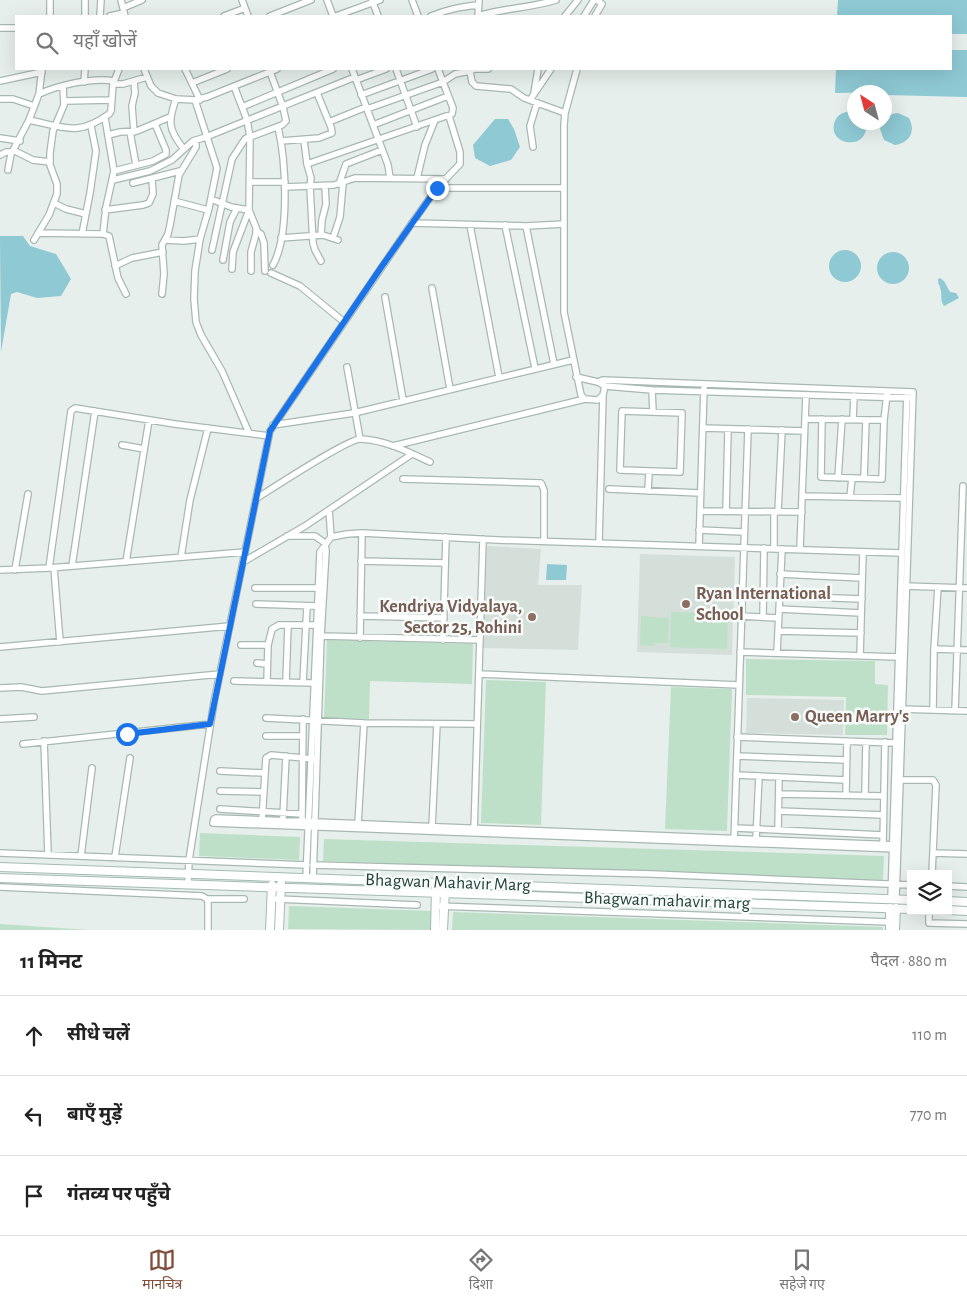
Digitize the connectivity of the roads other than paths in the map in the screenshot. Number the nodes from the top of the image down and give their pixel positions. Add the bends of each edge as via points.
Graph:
1 (50, 0) edge
2 (85, 0) edge
3 (100, 0) edge
4 (121, 0) edge
5 (142, 0) edge
6 (242, 0) edge
7 (311, 0) edge
8 (327, 0) edge
9 (380, 0) edge
10 (412, 0) edge
11 (523, 0) edge
12 (556, 0) edge
13 (578, 0) edge
14 (595, 0) edge
15 (373, 1) edge
16 (479, 3) edge
17 (524, 7) junction
18 (245, 8) junction
19 (124, 12) edge
20 (50, 15) edge
21 (85, 15) edge
22 (100, 15) edge
23 (227, 15) edge
24 (248, 15) edge
25 (273, 15) edge
26 (334, 15) edge
27 (337, 15) edge
28 (378, 15) edge
29 (418, 15) edge
30 (434, 15) edge
31 (482, 15) edge
32 (567, 15) edge
33 (585, 15) edge
34 (596, 15) edge
35 (0, 28) edge
36 (15, 28) edge
37 (42, 70) edge
38 (84, 70) edge
39 (119, 70) edge
40 (144, 70) edge
41 (186, 70) edge
42 (224, 70) edge
43 (269, 70) edge
44 (331, 70) edge
45 (352, 70) edge
46 (383, 70) edge
47 (396, 70) edge
48 (429, 70) edge
49 (438, 70) edge
50 (473, 70) edge
51 (538, 70) edge
52 (549, 70) edge
53 (577, 70) edge
54 (32, 71) edge
55 (147, 77) junction
56 (356, 79) junction
57 (400, 80) junction
58 (0, 81) edge
59 (134, 81) junction
60 (84, 82) junction
61 (443, 82) junction
62 (114, 83) junction
63 (192, 83) junction
64 (234, 86) junction
65 (63, 87) junction
66 (278, 92) junction
67 (318, 93) junction
68 (39, 94) junction
69 (362, 95) junction
70 (406, 95) junction
71 (448, 96) junction
72 (0, 98) edge
73 (532, 98) junction
74 (176, 99) junction
75 (111, 100) junction
76 (197, 100) junction
77 (64, 101) junction
78 (537, 103) junction
79 (34, 106) junction
80 (242, 107) junction
81 (284, 107) junction
82 (366, 108) junction
83 (411, 110) junction
84 (565, 113) junction
85 (449, 116) junction
86 (170, 117) junction
87 (105, 118) junction
88 (29, 120) junction
89 (247, 120) junction
90 (435, 120) junction
91 (329, 122) junction
92 (155, 124) junction
93 (373, 124) junction
94 (91, 126) junction
95 (55, 127) junction
96 (278, 127) junction
97 (416, 127) junction
98 (132, 132) junction
99 (108, 135) junction
100 (250, 137) junction
101 (0, 138) edge
102 (206, 138) junction
103 (196, 140) junction
104 (304, 140) junction
105 (378, 140) junction
106 (20, 141) junction
107 (281, 141) junction
108 (533, 147) dead end
109 (183, 148) junction
110 (382, 150) junction
111 (13, 151) junction
112 (0, 155) edge
113 (50, 162) junction
114 (306, 164) junction
115 (136, 165) junction
116 (8, 170) dead end
117 (114, 171) junction
118 (180, 171) junction
119 (390, 178) junction
120 (417, 178) junction
121 (152, 179) junction
122 (446, 179) junction
123 (113, 180) junction
124 (250, 182) junction
125 (134, 183) dead end
126 (285, 184) junction
127 (341, 184) junction
128 (325, 186) junction
129 (310, 187) junction
130 (437, 188) junction
131 (564, 188) junction
132 (211, 199) junction
133 (174, 201) junction
134 (54, 203) junction
135 (222, 203) junction
136 (238, 208) junction
137 (106, 210) junction
138 (208, 210) junction
139 (249, 210) junction
140 (86, 214) junction
141 (412, 223) junction
142 (564, 224) junction
143 (470, 225) junction
144 (506, 225) junction
145 (526, 226) junction
146 (256, 231) junction
147 (38, 233) junction
148 (82, 234) junction
149 (103, 234) junction
150 (321, 235) junction
151 (313, 236) junction
152 (282, 238) junction
153 (200, 239) junction
154 (34, 240) dead end
155 (165, 240) junction
156 (212, 250) dead end
157 (163, 252) junction
158 (223, 260) dead end
159 (321, 261) dead end
160 (115, 266) junction
161 (274, 266) dead end
162 (232, 269) dead end
163 (251, 272) dead end
164 (432, 288) dead end
165 (126, 294) dead end
166 (162, 294) dead end
167 (385, 297) dead end
168 (344, 322) junction
169 (573, 360) junction
170 (554, 364) junction
171 (347, 367) dead end
172 (534, 368) junction
173 (499, 377) junction
174 (576, 377) junction
175 (598, 382) junction
176 (606, 386) junction
177 (704, 388) junction
178 (450, 389) junction
179 (652, 390) junction
180 (603, 395) junction
181 (806, 395) junction
182 (887, 395) junction
183 (854, 396) junction
184 (909, 396) junction
185 (585, 399) junction
186 (403, 400) junction
187 (95, 411) junction
188 (354, 412) junction
189 (653, 412) junction
190 (805, 419) junction
191 (822, 419) junction
192 (842, 419) junction
193 (149, 420) junction
194 (853, 420) junction
195 (866, 420) junction
196 (884, 420) junction
197 (273, 424) junction
198 (208, 428) junction
199 (703, 428) junction
200 (728, 429) junction
201 (748, 429) junction
202 (782, 430) junction
203 (804, 431) junction
204 (249, 433) junction
205 (268, 436) junction
206 (360, 439) junction
207 (122, 445) dead end
208 (393, 446) junction
209 (144, 449) junction
210 (412, 454) junction
211 (430, 462) dead end
212 (649, 471) junction
213 (838, 478) junction
214 (852, 478) junction
215 (864, 478) junction
216 (403, 479) dead end
217 (963, 486) dead end
218 (609, 490) dead end
219 (648, 490) junction
220 (700, 492) junction
221 (28, 494) dead end
222 (802, 496) junction
223 (850, 497) junction
224 (257, 498) junction
225 (904, 498) junction
226 (328, 510) junction
227 (700, 511) junction
228 (726, 512) junction
229 (744, 512) junction
230 (776, 512) junction
231 (802, 512) junction
232 (699, 530) junction
233 (743, 532) junction
234 (362, 533) junction
235 (287, 536) junction
236 (446, 536) junction
237 (331, 537) junction
238 (483, 539) junction
239 (544, 541) junction
240 (599, 542) junction
241 (325, 543) junction
242 (699, 546) junction
243 (743, 547) junction
244 (764, 548) junction
245 (774, 548) junction
246 (782, 549) junction
247 (800, 549) junction
248 (246, 552) junction
249 (863, 552) junction
250 (901, 553) junction
251 (181, 557) junction
252 (126, 562) junction
253 (243, 562) junction
254 (361, 562) junction
255 (445, 563) junction
256 (72, 566) junction
257 (51, 568) junction
258 (0, 570) edge
259 (15, 570) junction
260 (780, 574) junction
261 (862, 578) junction
262 (904, 586) junction
263 (938, 587) junction
264 (960, 587) junction
265 (255, 588) dead end
266 (318, 588) junction
267 (967, 588) edge
268 (779, 596) junction
269 (862, 599) junction
270 (256, 604) dead end
271 (307, 606) junction
272 (317, 606) junction
273 (778, 609) junction
274 (862, 613) junction
275 (360, 616) junction
276 (741, 616) junction
277 (763, 617) junction
278 (444, 618) junction
279 (778, 618) junction
280 (288, 625) junction
281 (306, 625) junction
282 (230, 626) junction
283 (319, 626) junction
284 (778, 630) junction
285 (861, 633) junction
286 (321, 636) junction
287 (360, 638) junction
288 (443, 640) junction
289 (480, 640) junction
290 (60, 642) junction
291 (241, 645) dead end
292 (268, 645) junction
293 (0, 648) edge
294 (934, 649) junction
295 (958, 649) junction
296 (967, 650) edge
297 (740, 652) junction
298 (777, 653) junction
299 (860, 656) junction
300 (898, 657) junction
301 (257, 663) dead end
302 (268, 664) junction
303 (220, 674) junction
304 (478, 674) junction
305 (234, 681) dead end
306 (267, 682) junction
307 (286, 682) junction
308 (303, 682) junction
309 (314, 683) junction
310 (739, 685) junction
311 (0, 688) edge
312 (900, 709) junction
313 (933, 710) junction
314 (955, 711) junction
315 (967, 711) edge
316 (34, 717) dead end
317 (266, 718) dead end
318 (0, 719) edge
319 (303, 719) junction
320 (315, 720) junction
321 (364, 723) junction
322 (210, 724) junction
323 (436, 724) junction
324 (477, 724) junction
325 (266, 736) dead end
326 (303, 736) junction
327 (737, 737) junction
328 (44, 741) junction
329 (846, 741) junction
330 (866, 742) junction
331 (885, 742) junction
332 (896, 743) junction
333 (22, 744) dead end
334 (286, 756) junction
335 (737, 756) junction
336 (302, 757) junction
337 (130, 758) dead end
338 (314, 759) junction
339 (846, 760) junction
340 (92, 768) dead end
341 (897, 768) junction
342 (220, 771) dead end
343 (264, 774) junction
344 (736, 776) junction
345 (759, 776) junction
346 (779, 777) junction
347 (846, 780) junction
348 (900, 780) junction
349 (220, 791) dead end
350 (263, 792) junction
351 (779, 794) junction
352 (846, 795) junction
353 (865, 796) junction
354 (884, 796) junction
355 (220, 809) dead end
356 (779, 811) junction
357 (262, 812) junction
358 (283, 813) junction
359 (302, 814) junction
360 (883, 815) junction
361 (262, 821) junction
362 (283, 822) junction
363 (358, 824) junction
364 (309, 825) junction
365 (432, 827) junction
366 (735, 828) junction
367 (757, 829) junction
368 (778, 830) junction
369 (474, 831) junction
370 (883, 835) junction
371 (756, 839) junction
372 (734, 841) junction
373 (883, 844) junction
374 (895, 847) junction
375 (932, 852) junction
376 (0, 853) edge
377 (48, 854) junction
378 (967, 854) edge
379 (81, 856) junction
380 (115, 857) junction
381 (189, 860) junction
382 (310, 865) junction
383 (0, 867) edge
384 (932, 870) edge
385 (189, 874) junction
386 (272, 877) junction
387 (281, 877) junction
388 (0, 878) edge
389 (309, 878) junction
390 (441, 883) junction
391 (894, 884) junction
392 (188, 885) junction
393 (907, 885) edge
394 (216, 886) junction
395 (952, 886) edge
396 (0, 887) edge
397 (967, 887) edge
398 (272, 888) junction
399 (280, 888) junction
400 (440, 893) junction
401 (734, 894) junction
402 (207, 899) junction
403 (216, 899) junction
404 (244, 899) dead end
405 (271, 899) junction
406 (280, 899) junction
407 (894, 899) junction
408 (907, 900) edge
409 (952, 901) edge
410 (967, 902) edge
411 (735, 903) junction
412 (417, 905) dead end
413 (440, 906) junction
414 (893, 908) junction
415 (907, 909) edge
416 (952, 910) edge
417 (967, 911) edge
418 (929, 915) edge
419 (967, 924) edge
420 (890, 926) edge
421 (208, 930) edge
422 (270, 930) edge
423 (279, 930) edge
424 (435, 930) edge
425 (443, 930) edge
426 (895, 930) edge

1 - 20 street
2 - 21 street
3 - 22 street
4 - 19 street
5 - 19 street
6 - 18 street
7 - 25 street
8 - 26 street
9 - 15 street
10 - 29 street
11 - 17 street
12 - 17 street
13 - 32 street
14 - 33 street
14 - 34 street via 602,4
15 - 27 street
15 - 28 street
16 - 30 street
17 - 31 street
18 - 23 street
18 - 24 street
35 - 36 street
37 - 54 street
37 - 68 street
38 - 60 street
39 - 62 street
40 - 55 street
41 - 63 street
42 - 63 street
43 - 64 street
43 - 66 street
44 - 66 street
45 - 56 street
46 - 56 street
47 - 57 street
48 - 57 street
49 - 61 street
50 - 61 street via 455,74
50 - 73 street via 472,82 476,86 511,89 520,96
51 - 73 street
52 - 73 street
53 - 84 street
54 - 58 street
55 - 59 street
55 - 74 street via 158,93
56 - 67 street
56 - 69 street
57 - 69 street
57 - 70 street
59 - 62 street
59 - 98 street
60 - 62 street via 100,80
60 - 65 street
61 - 70 street
61 - 71 street
62 - 75 street
63 - 76 street
64 - 76 street
64 - 80 street
65 - 68 street
65 - 77 street
66 - 80 street
66 - 81 street
67 - 81 street
67 - 91 street
68 - 79 street
69 - 82 street
70 - 82 street
70 - 83 street
71 - 83 street
71 - 85 street via 453,110
72 - 79 street
73 - 78 street
74 - 76 street
74 - 86 street
75 - 77 street
75 - 87 street via 111,112
76 - 102 street
77 - 95 street
78 - 84 street
78 - 108 street via 530,126
79 - 88 street
80 - 89 street
81 - 89 street
81 - 96 street via 286,121
82 - 91 street
82 - 93 street
83 - 93 street
83 - 97 street
84 - 131 street
85 - 90 street
85 - 122 street via 461,159
86 - 92 street
86 - 109 street via 172,133
87 - 94 street
87 - 99 street
88 - 95 street
88 - 106 street
89 - 100 street
89 - 102 street
90 - 97 street
90 - 120 street
91 - 104 street via 330,134
92 - 98 street
92 - 115 street via 166,154
93 - 105 street
94 - 95 street
94 - 140 street via 96,151
95 - 113 street
96 - 100 street
96 - 107 street
97 - 105 street
98 - 99 street
98 - 115 street
99 - 117 street
100 - 124 street
100 - 135 street via 245,139 232,159
101 - 106 street
102 - 103 street
102 - 132 street via 217,168
103 - 109 street
103 - 118 street via 196,147
104 - 107 street
104 - 114 street
105 - 110 street
105 - 114 street
106 - 111 street
107 - 126 street
109 - 123 street via 172,160 150,171
110 - 119 street
110 - 127 street via 346,164
111 - 112 street
111 - 113 street via 33,160
111 - 116 street
113 - 134 street via 57,188
114 - 129 street via 311,178
115 - 117 street
117 - 123 street
118 - 121 street
118 - 133 street
119 - 120 street
119 - 127 street via 355,178
120 - 122 street
121 - 125 street
121 - 137 street via 153,194 149,203
122 - 130 street
123 - 137 street
124 - 126 street
124 - 139 street
126 - 129 street
126 - 152 street
127 - 128 street
127 - 150 street via 340,217 335,239
128 - 129 street
128 - 150 street via 327,200
129 - 151 street
130 - 131 street
130 - 141 street
131 - 142 street
132 - 135 street
132 - 138 street
133 - 138 street
133 - 155 street
134 - 140 street
134 - 147 street
135 - 136 street
135 - 156 street
136 - 139 street
136 - 158 street via 230,222
137 - 149 street
138 - 153 street
139 - 146 street
139 - 162 street via 232,252
140 - 148 street
141 - 143 street
141 - 168 street
142 - 145 street
142 - 169 street via 564,312
143 - 144 street
143 - 173 street
144 - 145 street
144 - 172 street
145 - 170 street
146 - 163 street
146 - 168 street via 264,243 268,272 300,286
147 - 148 street
147 - 154 street
148 - 149 street
149 - 160 street via 111,238
150 - 151 street
151 - 152 street
151 - 159 street
152 - 161 street
153 - 155 street
153 - 204 street via 194,292 197,328 222,371
155 - 157 street
157 - 160 street via 132,258
157 - 166 street
160 - 165 street
164 - 178 street
167 - 186 street
168 - 197 street
169 - 170 street
169 - 174 street
170 - 172 street
171 - 188 street
172 - 173 street
173 - 178 street
174 - 175 street
174 - 185 street
175 - 176 street
175 - 177 street
176 - 179 street
176 - 180 street
177 - 179 street
177 - 181 street
177 - 182 street
177 - 199 street
178 - 186 street
179 - 189 street
180 - 185 street via 598,400
180 - 240 street
181 - 183 street
181 - 190 street
182 - 183 street
182 - 184 street
182 - 196 street
183 - 194 street
184 - 225 street
184 - 262 street
185 - 208 street
186 - 188 street
187 - 193 street
187 - 256 street
187 - 257 street via 76,408 70,411
188 - 197 street
188 - 206 street
189 - 212 street via 622,411 620,470
189 - 212 street via 682,413 680,472
190 - 191 street
190 - 203 street
191 - 192 street
191 - 213 street via 821,477
192 - 194 street
192 - 213 street
193 - 198 street
193 - 209 street
194 - 195 street
195 - 196 street
195 - 215 street
196 - 215 street via 882,479
197 - 205 street
198 - 204 street
198 - 251 street via 190,500
199 - 200 street
199 - 220 street
200 - 201 street
200 - 228 street
201 - 202 street
201 - 229 street
202 - 203 street
202 - 230 street
203 - 222 street
204 - 205 street
205 - 224 street
206 - 208 street
206 - 224 street
207 - 209 street
208 - 210 street
209 - 252 street
210 - 211 street
210 - 226 street
212 - 219 street
213 - 214 street
214 - 215 street
214 - 223 street
216 - 239 street via 541,483 544,490
217 - 264 street
218 - 219 street
219 - 220 street
220 - 227 street
221 - 259 street
222 - 223 street
222 - 231 street
223 - 225 street
224 - 248 street
225 - 250 street
226 - 235 street
226 - 237 street
227 - 228 street
227 - 232 street
228 - 229 street
229 - 230 street
229 - 233 street
230 - 231 street
230 - 245 street
231 - 247 street
232 - 233 street
232 - 242 street
233 - 243 street
234 - 236 street
234 - 237 street
234 - 254 street
235 - 241 street via 315,536
235 - 253 street
236 - 238 street
236 - 255 street
237 - 241 street
238 - 239 street
238 - 289 street
239 - 240 street
240 - 242 street
241 - 266 street via 320,552
241 - 283 street
242 - 243 street
243 - 244 street
243 - 276 street
244 - 245 street
244 - 277 street
245 - 246 street
246 - 247 street
246 - 260 street
247 - 249 street
248 - 251 street
248 - 253 street
249 - 250 street
249 - 261 street
250 - 262 street
251 - 252 street
252 - 256 street
253 - 282 street
254 - 255 street
254 - 275 street
255 - 278 street
256 - 257 street
257 - 259 street
257 - 290 street
258 - 259 street
260 - 261 street
260 - 268 street
261 - 269 street
262 - 263 street
262 - 300 street
262 - 312 street
263 - 264 street
263 - 294 street
264 - 267 street
264 - 295 street
265 - 266 street
266 - 272 street
268 - 269 street
268 - 273 street
269 - 274 street
270 - 271 street
271 - 272 street
271 - 281 street
272 - 283 street
273 - 274 street
273 - 279 street
274 - 285 street
275 - 278 street
275 - 287 street
276 - 277 street
276 - 297 street
277 - 279 street
278 - 288 street
279 - 284 street
280 - 281 street
280 - 292 street via 272,629
280 - 307 street
281 - 283 street
281 - 308 street
282 - 290 street
282 - 303 street
283 - 286 street
283 - 309 street
284 - 285 street
284 - 298 street
285 - 299 street
286 - 287 street
286 - 320 street
287 - 288 street
288 - 289 street
289 - 304 street
290 - 293 street
291 - 292 street
292 - 302 street
294 - 295 street
294 - 313 street
295 - 296 street
295 - 314 street
297 - 298 street
297 - 310 street
298 - 299 street
299 - 300 street
300 - 312 street
301 - 302 street
302 - 306 street
303 - 311 street via 42,691
303 - 322 street
304 - 310 street
304 - 324 street
305 - 306 street
306 - 307 street
307 - 308 street
308 - 309 street
309 - 320 street
310 - 327 street
312 - 313 street
312 - 332 street
312 - 341 street
313 - 314 street
314 - 315 street
316 - 318 street
317 - 319 street
319 - 320 street
319 - 326 street
320 - 321 street
320 - 338 street
321 - 323 street
321 - 363 street
322 - 328 street
322 - 381 street
323 - 324 street
323 - 365 street
324 - 369 street
325 - 326 street
326 - 336 street
327 - 329 street
327 - 335 street
328 - 333 street
328 - 377 street
329 - 330 street
329 - 339 street
330 - 331 street
330 - 353 street
331 - 332 street
331 - 354 street
332 - 341 street
334 - 336 street
334 - 343 street via 266,758
334 - 358 street
335 - 339 street
335 - 344 street
336 - 338 street
336 - 359 street
337 - 380 street
338 - 364 street
339 - 347 street
340 - 379 street
341 - 348 street
341 - 374 street
342 - 343 street
343 - 350 street
344 - 345 street
344 - 366 street
345 - 346 street
345 - 367 street
346 - 347 street
346 - 351 street
347 - 352 street
348 - 374 street
348 - 375 street via 935,782
349 - 350 street
350 - 357 street
351 - 352 street
351 - 356 street
352 - 353 street
353 - 354 street
354 - 360 street
355 - 357 street
356 - 360 street
356 - 368 street
357 - 358 street
357 - 361 street
358 - 359 street
358 - 362 street
359 - 364 street
360 - 370 street
361 - 362 street
361 - 364 street via 216,818 213,823
362 - 364 street
363 - 364 street
363 - 365 street
364 - 369 street
364 - 382 street
365 - 369 street
366 - 367 street
366 - 372 street
367 - 368 street
367 - 371 street
368 - 370 street
369 - 372 street
370 - 373 street
371 - 372 street
371 - 373 street
372 - 374 street
373 - 374 street
374 - 391 street
375 - 378 street
375 - 384 street
376 - 377 street
377 - 379 street
379 - 380 street
380 - 381 street
381 - 382 street
381 - 385 street
382 - 389 street
382 - 391 street
383 - 385 main road, Bhagwan Mahavir Marg
385 - 386 main road, Bhagwan Mahavir Marg
385 - 392 street
386 - 387 main road, Bhagwan Mahavir Marg
386 - 398 main road
387 - 389 main road, Bhagwan Mahavir Marg
387 - 399 main road
388 - 392 main road
389 - 390 main road, Bhagwan Mahavir Marg
390 - 400 main road
390 - 401 main road, Bhagwan Mahavir Marg
391 - 393 street
391 - 407 street
392 - 394 main road
394 - 398 main road
394 - 403 street
395 - 397 street
396 - 402 street via 198,895
398 - 399 main road, Bhagwan mahavir marg
398 - 405 main road
399 - 400 main road, Bhagwan mahavir marg
399 - 406 main road
400 - 411 main road, Bhagwan mahavir marg
400 - 413 main road
401 - 407 main road, Bhagwan Mahavir Marg
401 - 411 main road
402 - 403 street
402 - 421 street
403 - 404 street
405 - 406 street
405 - 422 main road
406 - 412 street
406 - 423 main road
407 - 408 main road
409 - 410 main road
411 - 414 main road, Bhagwan mahavir marg
413 - 420 street
413 - 424 main road
413 - 425 main road
414 - 415 main road, Bhagwan mahavir marg
414 - 420 main road
414 - 426 main road
416 - 417 main road
418 - 419 street via 929,923

